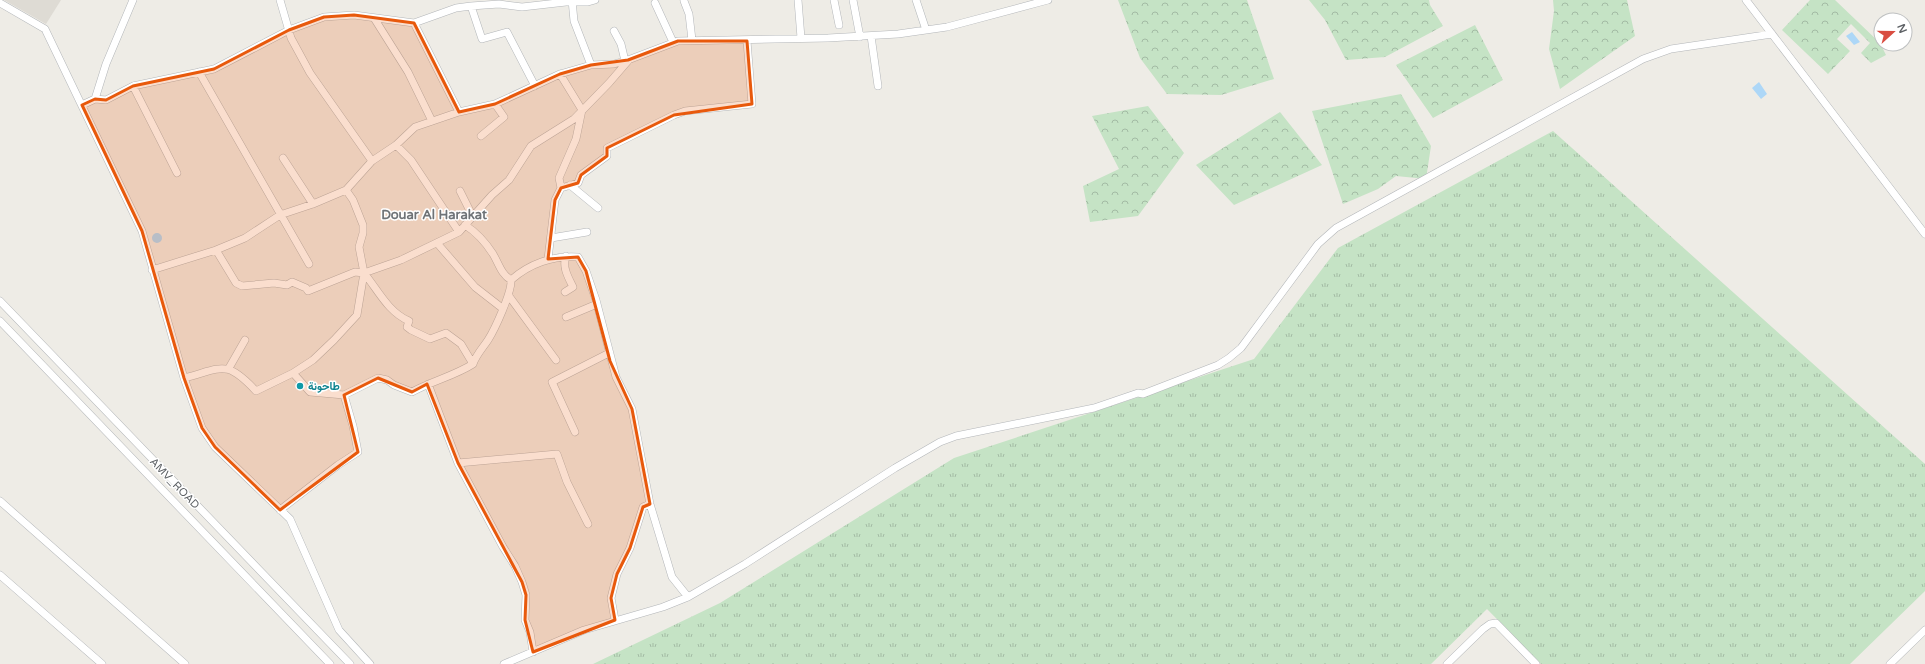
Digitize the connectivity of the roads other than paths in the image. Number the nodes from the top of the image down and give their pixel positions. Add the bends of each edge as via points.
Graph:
1 (133, 0) edge
2 (280, 0) edge
3 (595, 0) edge
4 (798, 0) edge
5 (834, 0) edge
6 (853, 0) edge
7 (916, 0) edge
8 (1048, 0) edge
9 (1746, 0) edge
10 (572, 1) edge
11 (684, 1) edge
12 (0, 2) edge
13 (655, 2) dead end
14 (471, 6) junction
15 (374, 18) junction
16 (414, 23) junction
17 (839, 25) dead end
18 (289, 30) junction
19 (926, 30) junction
20 (614, 31) dead end
21 (1772, 34) junction
22 (871, 36) junction
23 (860, 37) junction
24 (801, 38) junction
25 (692, 40) junction
26 (747, 41) junction
27 (673, 42) junction
28 (626, 61) junction
29 (590, 65) junction
30 (199, 72) junction
31 (560, 74) junction
32 (133, 86) junction
33 (535, 86) junction
34 (878, 86) dead end
35 (95, 99) junction
36 (495, 104) junction
37 (82, 105) junction
38 (582, 110) junction
39 (459, 112) junction
40 (432, 121) junction
41 (481, 136) dead end
42 (396, 145) junction
43 (283, 158) dead end
44 (372, 161) junction
45 (177, 173) dead end
46 (570, 185) junction
47 (561, 188) junction
48 (346, 190) junction
49 (460, 191) dead end
50 (313, 204) junction
51 (598, 208) dead end
52 (280, 215) junction
53 (473, 217) junction
54 (465, 225) junction
55 (459, 232) junction
56 (587, 232) dead end
57 (1925, 234) edge
58 (551, 238) junction
59 (437, 243) junction
60 (216, 250) junction
61 (566, 256) junction
62 (548, 260) junction
63 (309, 264) dead end
64 (152, 270) junction
65 (364, 273) junction
66 (511, 280) junction
67 (565, 292) dead end
68 (509, 296) junction
69 (0, 301) edge
70 (597, 304) junction
71 (502, 308) junction
72 (566, 317) dead end
73 (0, 320) edge
74 (245, 340) dead end
75 (609, 353) junction
76 (556, 360) dead end
77 (473, 364) junction
78 (229, 368) junction
79 (294, 373) junction
80 (184, 378) junction
81 (428, 384) junction
82 (344, 395) junction
83 (575, 432) dead end
84 (458, 463) junction
85 (0, 501) edge
86 (650, 504) junction
87 (280, 510) junction
88 (588, 524) dead end
89 (0, 575) edge
90 (688, 597) junction
91 (616, 620) junction
92 (1925, 630) edge
93 (533, 652) junction
94 (102, 664) edge
95 (185, 664) edge
96 (330, 664) edge
97 (350, 664) edge
98 (370, 664) edge
99 (504, 664) edge
100 (1447, 664) edge
101 (1536, 664) edge
102 (1890, 664) edge

1 - 35 street via 106,64
2 - 18 street
3 - 10 street
4 - 24 street
5 - 17 street
6 - 23 street
7 - 19 street
8 - 19 street
9 - 21 street
10 - 14 street via 522,7 499,4
10 - 29 street via 574,21
11 - 25 street via 689,14
12 - 37 street via 45,30
13 - 27 street
14 - 16 street via 456,8
14 - 33 street via 482,39 508,32
15 - 16 street
15 - 18 street via 354,15 324,17
15 - 40 street via 408,72
16 - 39 street
18 - 30 street via 214,69
18 - 44 street via 310,73
19 - 22 street
20 - 28 street
21 - 57 street
21 - 90 street via 1671,49 1643,59 1336,228 1318,244 1241,348 1224,362 1142,394 1138,393 1094,408 956,436 940,442
22 - 23 street
22 - 34 street
23 - 24 street
24 - 26 street
25 - 26 street
25 - 27 street
26 - 46 street via 752,104 685,111 674,115 607,148 607,156 581,175 578,183
27 - 28 street
28 - 29 street
28 - 38 street via 610,83
29 - 31 street
30 - 32 street
30 - 52 street
31 - 33 street
31 - 38 street
32 - 35 street via 106,100
32 - 45 street
33 - 36 street
35 - 37 street
36 - 39 street
36 - 41 street via 504,117
37 - 64 street via 142,231
38 - 47 street via 576,139 560,178
38 - 53 street via 574,119 531,146 509,180
39 - 40 street
40 - 42 street via 415,126
42 - 44 street
42 - 55 street via 411,160
43 - 50 street
44 - 48 street
46 - 47 street
46 - 51 street
47 - 58 street via 555,200
48 - 50 street
48 - 65 street via 363,225 364,233 359,247
49 - 53 street
50 - 52 street
52 - 60 street via 245,238
52 - 63 street
53 - 54 street
54 - 55 street
54 - 66 street via 480,238 505,276
55 - 59 street
56 - 58 street
58 - 62 street
59 - 65 street via 402,260
59 - 71 street via 475,287
60 - 64 street
60 - 65 street via 236,282 242,286 274,283 287,285 292,282 308,291 355,272
61 - 62 street
61 - 67 street via 564,262 573,287
61 - 70 street via 578,257 586,271
62 - 66 street via 533,265
64 - 80 street
65 - 77 street via 390,309 408,321 407,326 411,330 430,339 446,333 461,344
65 - 79 street via 356,315 313,360
66 - 68 street
68 - 71 street
68 - 76 street
69 - 97 street, AMV_ROAD
70 - 72 street
70 - 75 street
71 - 77 street via 488,340
73 - 96 street
74 - 78 street
75 - 83 street via 552,382
75 - 86 street via 616,377 632,408
77 - 81 street via 461,372
78 - 79 street via 256,391
78 - 80 street
79 - 82 street via 310,392
80 - 87 street via 199,422 210,440
81 - 82 street via 412,392 378,378
81 - 84 street
82 - 87 street via 358,452
84 - 88 street via 557,454 567,482
84 - 93 street via 522,582 526,595 525,620
85 - 95 street
86 - 90 street via 672,577
86 - 91 street via 643,507 639,526 617,574 610,598
87 - 98 street via 295,528 340,630
89 - 94 street
90 - 91 street via 662,608
91 - 93 street via 584,630
92 - 102 street
93 - 99 street
100 - 101 street via 1483,629 1496,623

